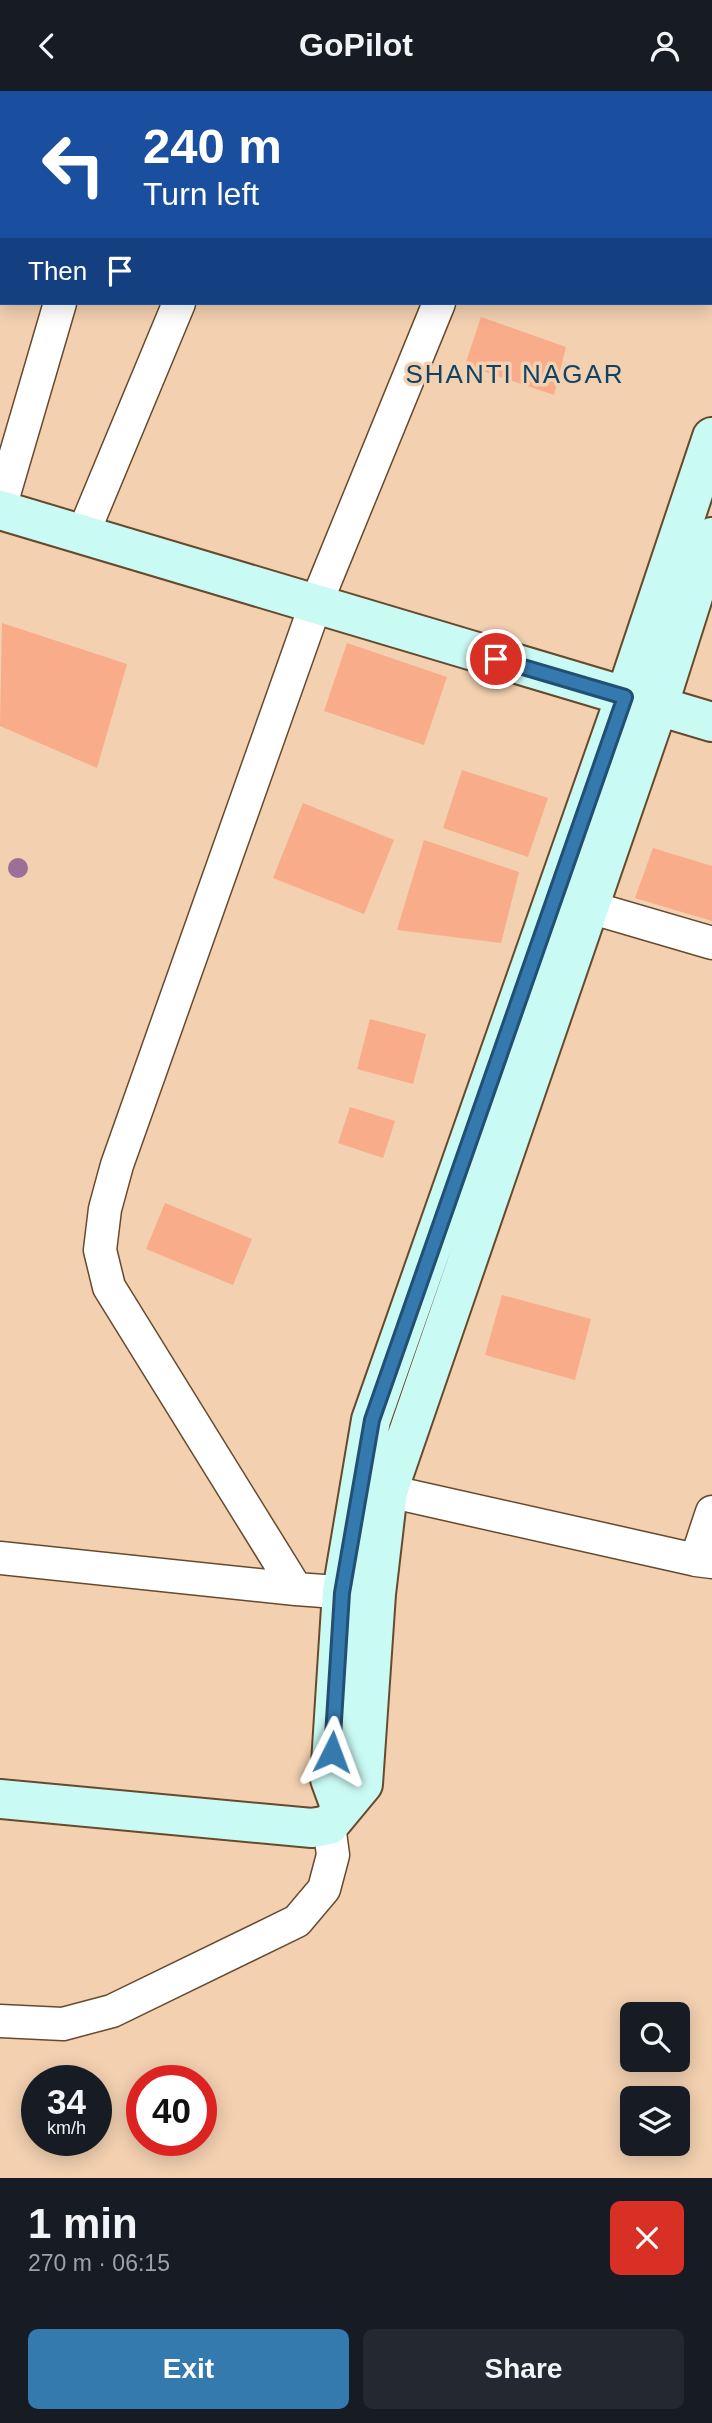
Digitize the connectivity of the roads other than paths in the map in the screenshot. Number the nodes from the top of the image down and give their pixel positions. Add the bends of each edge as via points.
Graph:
1 (59, 305) edge
2 (178, 305) edge
3 (438, 305) edge
4 (712, 437) edge
5 (0, 509) edge
6 (82, 536) junction
7 (712, 537) edge
8 (315, 606) junction
9 (641, 702) junction
10 (712, 722) edge
11 (589, 907) junction
12 (712, 943) edge
13 (388, 1491) junction
14 (712, 1512) edge
15 (0, 1558) edge
16 (704, 1561) edge
17 (296, 1589) junction
18 (359, 1593) junction
19 (0, 1799) edge
20 (335, 1817) junction
21 (0, 2021) edge

1 - 5 street
2 - 6 street
3 - 8 street
4 - 9 street
5 - 6 street
6 - 8 street
7 - 9 street
8 - 9 street
8 - 17 street via 117,1165 100,1250 109,1287
9 - 10 street
9 - 11 street
9 - 18 street via 372,1420
11 - 12 street
11 - 13 street
13 - 16 street
13 - 18 street
14 - 16 street
15 - 17 street
17 - 18 street
18 - 20 street via 363,1784
19 - 20 street via 312,1828
20 - 21 street via 324,1889 297,1921 112,2011 62,2024

